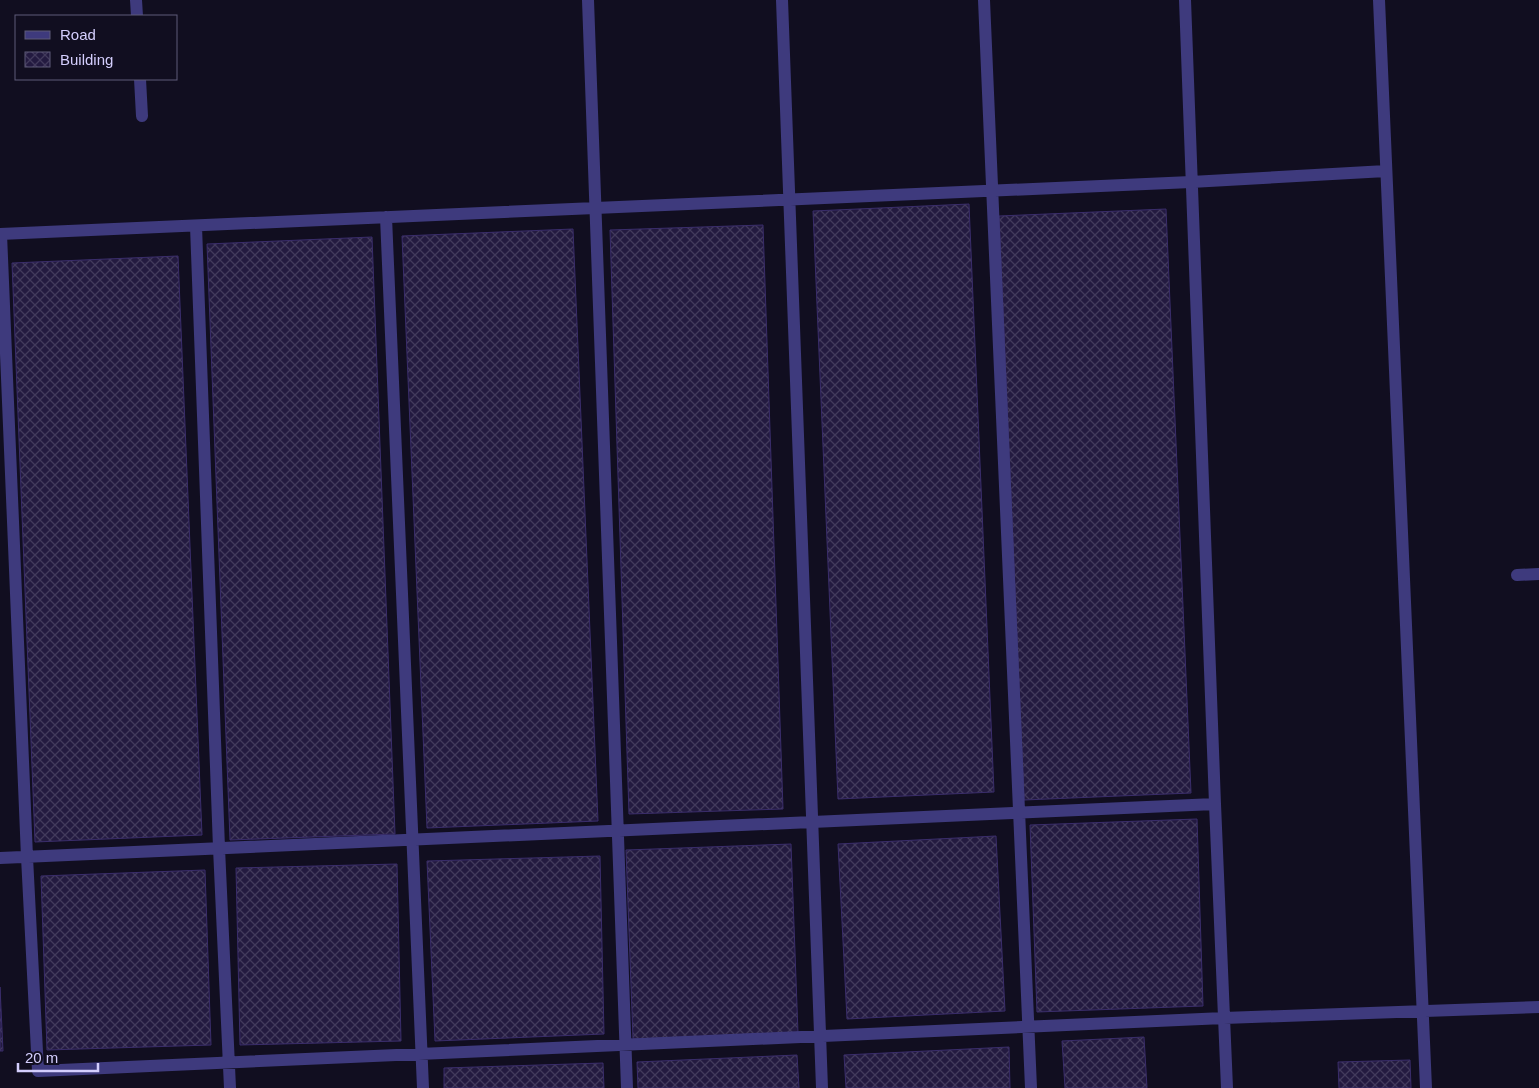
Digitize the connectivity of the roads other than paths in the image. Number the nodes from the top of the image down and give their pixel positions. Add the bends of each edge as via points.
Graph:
1 (136, 0) edge
2 (588, 0) edge
3 (782, 0) edge
4 (984, 0) edge
5 (1184, 0) edge
6 (1379, 0) edge
7 (137, 15) edge
8 (140, 80) edge
9 (142, 116) dead end
10 (1386, 172) junction
11 (1191, 182) junction
12 (992, 191) junction
13 (789, 200) junction
14 (596, 208) junction
15 (386, 217) junction
16 (196, 226) junction
17 (1, 234) edge
18 (1539, 574) edge
19 (1516, 575) dead end
20 (1215, 804) junction
21 (1019, 812) junction
22 (812, 822) junction
23 (618, 830) junction
24 (412, 840) junction
25 (219, 848) junction
26 (27, 857) junction
27 (0, 858) edge
28 (1539, 1007) edge
29 (1423, 1012) junction
30 (1224, 1018) junction
31 (1029, 1026) junction
32 (820, 1036) junction
33 (625, 1045) junction
34 (422, 1054) junction
35 (229, 1063) junction
36 (230, 1088) edge
37 (423, 1088) edge
38 (627, 1088) edge
39 (822, 1088) edge
40 (1031, 1088) edge
41 (1227, 1088) edge
42 (1426, 1088) edge

1 - 7 street
2 - 14 street
3 - 13 street
4 - 12 street
5 - 11 street
6 - 10 street
8 - 9 street
10 - 11 street
10 - 29 street
11 - 12 street
11 - 20 street
12 - 13 street
12 - 21 street
13 - 14 street
13 - 22 street
14 - 15 street
14 - 23 street
15 - 16 street
15 - 24 street
16 - 17 street
16 - 25 street
17 - 26 street
18 - 19 street
20 - 21 street
20 - 30 street
21 - 22 street
21 - 31 street
22 - 23 street
22 - 32 street
23 - 24 street
23 - 33 street
24 - 25 street
24 - 34 street
25 - 26 street
25 - 35 street
26 - 27 street
26 - 35 street via 38,1071
28 - 29 street
29 - 30 street
29 - 42 street
30 - 31 street
30 - 41 street
31 - 32 street
31 - 40 street
32 - 33 street
32 - 39 street
33 - 34 street
33 - 38 street
34 - 35 street
34 - 37 street
35 - 36 street

